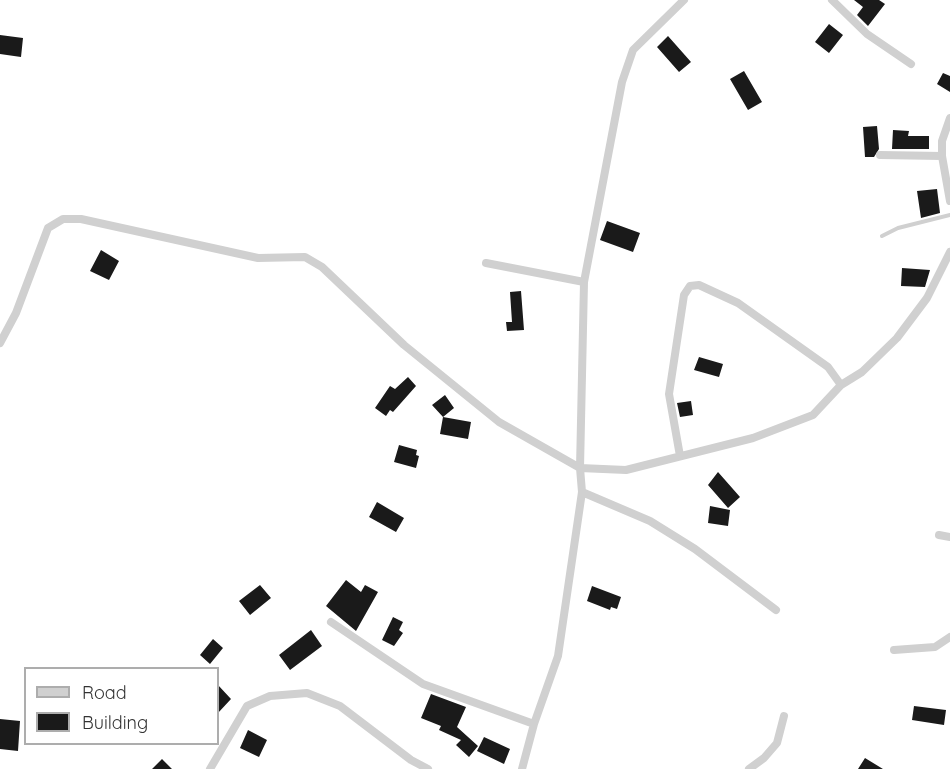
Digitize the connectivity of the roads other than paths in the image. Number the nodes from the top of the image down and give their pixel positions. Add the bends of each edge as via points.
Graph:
1 (684, 0) edge
2 (832, 0) edge
3 (911, 64) dead end
4 (950, 118) edge
5 (880, 155) dead end
6 (942, 156) junction
7 (950, 201) edge
8 (950, 215) edge
9 (882, 236) dead end
10 (950, 252) edge
11 (486, 263) dead end
12 (584, 282) junction
13 (0, 343) edge
14 (841, 385) junction
15 (680, 456) junction
16 (580, 468) junction
17 (582, 492) junction
18 (939, 535) dead end
19 (950, 537) edge
20 (776, 610) dead end
21 (331, 622) dead end
22 (950, 637) edge
23 (894, 650) dead end
24 (784, 716) dead end
25 (534, 724) junction
26 (210, 769) edge
27 (428, 769) edge
28 (522, 769) edge
29 (749, 769) edge

1 - 12 street via 633,50 622,82
2 - 3 street via 867,34
4 - 6 street via 942,141
5 - 6 street
6 - 7 street
8 - 9 lane
10 - 14 street via 927,298 897,338 862,372
11 - 12 street
12 - 16 street
13 - 16 street via 16,313 48,228 63,219 81,219 258,258 305,257 322,267 404,345 498,422
14 - 15 street via 813,416 800,423
14 - 15 street via 828,367 738,303 699,285 690,286 684,295 669,394
15 - 16 street via 626,470
16 - 17 street
17 - 20 street via 650,520
17 - 25 street via 558,656
18 - 19 street
21 - 25 street via 423,684
22 - 23 street via 935,647
24 - 29 street via 777,743
25 - 28 street
26 - 27 street via 248,706 270,696 307,693 340,706

